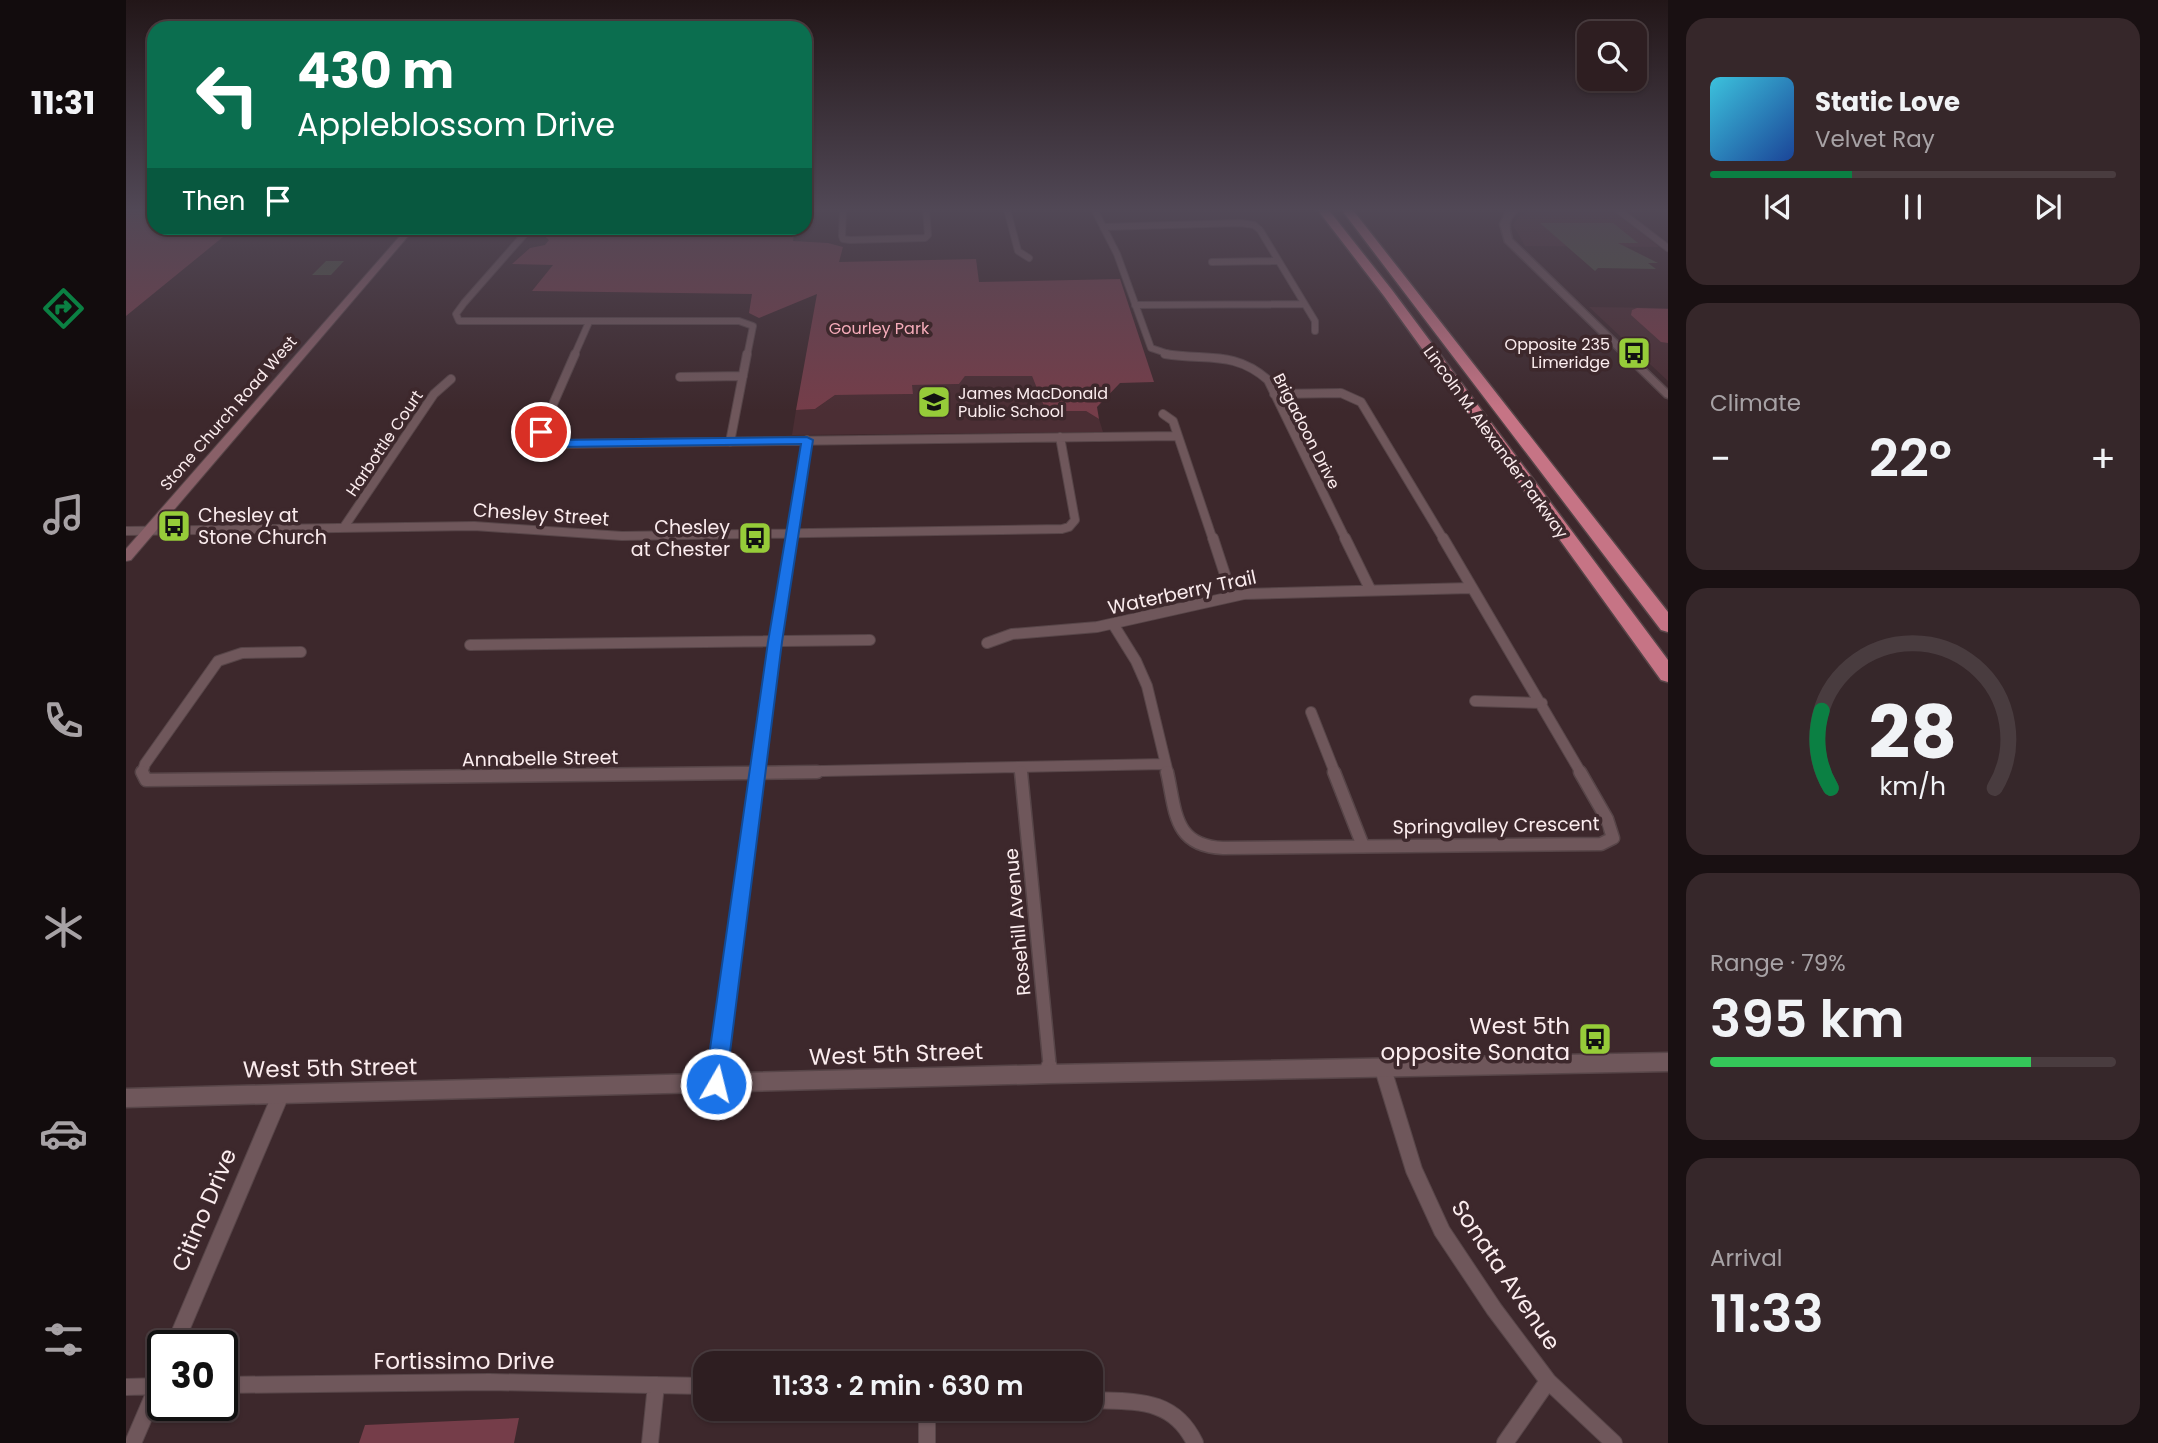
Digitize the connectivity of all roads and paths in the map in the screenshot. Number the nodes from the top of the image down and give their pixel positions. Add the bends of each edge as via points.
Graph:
1 (369, 276) edge
2 (489, 276) edge
3 (1125, 276) edge
4 (1287, 276) edge
5 (1375, 276) edge
6 (1398, 276) edge
7 (1546, 276) edge
8 (1304, 304) junction
9 (1135, 305) junction
10 (589, 322) junction
11 (1315, 331) dead end
12 (743, 376) junction
13 (680, 377) dead end
14 (451, 379) dead end
15 (1274, 394) junction
16 (1668, 394) edge
17 (1163, 414) dead end
18 (1178, 436) junction
19 (1060, 437) junction
20 (807, 440) junction
21 (730, 442) junction
22 (344, 527) junction
23 (126, 531) edge
24 (149, 531) junction
25 (791, 534) junction
26 (126, 557) edge
27 (1471, 588) junction
28 (1370, 589) junction
29 (1232, 596) junction
30 (1112, 624) junction
31 (1668, 625) edge
32 (870, 640) dead end
33 (775, 642) junction
34 (987, 643) dead end
35 (470, 645) dead end
36 (301, 652) dead end
37 (1668, 675) edge
38 (1475, 701) dead end
39 (1542, 704) junction
40 (1311, 712) dead end
41 (1165, 764) junction
42 (1021, 767) junction
43 (757, 773) junction
44 (1363, 846) junction
45 (1668, 1062) edge
46 (1383, 1069) junction
47 (1050, 1074) junction
48 (716, 1084) junction
49 (281, 1094) junction
50 (126, 1098) edge
51 (181, 1330) edge
52 (1548, 1381) junction
53 (147, 1384) edge
54 (238, 1385) edge
55 (656, 1385) junction
56 (693, 1386) edge
57 (126, 1387) edge
58 (1103, 1402) edge
59 (147, 1412) edge
60 (927, 1421) edge
61 (133, 1443) edge
62 (650, 1443) edge
63 (927, 1443) edge
64 (1195, 1443) edge
65 (1505, 1443) edge
66 (1614, 1443) edge

1 - 24 main road, Stone Church Road West
2 - 10 street via 465,300 457,317 469,323
3 - 9 street, Brigadoon Drive
4 - 8 street
5 - 37 highway, Lincoln M. Alexander Parkway
6 - 31 highway, Lincoln M. Alexander Parkway
7 - 16 street
8 - 9 street
8 - 11 street via 1316,323
9 - 15 street, Brigadoon Drive via 1152,349 1238,361 1263,375
10 - 12 street via 748,323 753,326
10 - 21 street via 541,431 545,442
12 - 13 street
12 - 21 street
14 - 22 street, Harbottle Court via 434,394
15 - 27 street, Springvalley Crescent via 1341,393 1361,402
15 - 28 street, Brigadoon Drive
17 - 18 street via 1173,421
18 - 19 street
18 - 29 street
19 - 20 street
19 - 25 street, Chesley Street via 1075,520 1069,527
20 - 21 street
20 - 25 street
22 - 24 street, Chesley Street
22 - 25 street, Chesley Street via 474,526 622,536
23 - 24 street, Chesley Street
24 - 26 main road, Stone Church Road West
25 - 33 street
27 - 28 street, Waterberry Trail
27 - 39 street, Springvalley Crescent
28 - 29 street, Waterberry Trail
29 - 30 street, Waterberry Trail
30 - 34 street, Waterberry Trail via 1012,634
30 - 41 street, Springvalley Crescent via 1144,678
32 - 33 street
33 - 35 street
33 - 43 street
36 - 43 street, Annabelle Street via 242,653 219,661 145,764 142,773 146,780
38 - 39 street
39 - 44 street, Springvalley Crescent via 1607,819 1613,838 1601,844
40 - 44 street
41 - 42 street, Annabelle Street
41 - 44 street, Springvalley Crescent via 1181,830 1210,849
42 - 43 street, Annabelle Street
42 - 47 street, Rosehill Avenue
43 - 48 street
45 - 46 street, West 5th Street
46 - 47 street, West 5th Street
46 - 52 street, Sonata Avenue via 1414,1170 1442,1231
47 - 48 street, West 5th Street
48 - 49 street, West 5th Street
49 - 50 street, West 5th Street
49 - 51 street, Citino Drive
52 - 65 street
52 - 66 street, Sonata Avenue
53 - 57 street
54 - 55 street, Fortissimo Drive
55 - 56 street, Fortissimo Drive
55 - 62 street
58 - 64 street via 1161,1405 1182,1419
59 - 61 street
60 - 63 street

